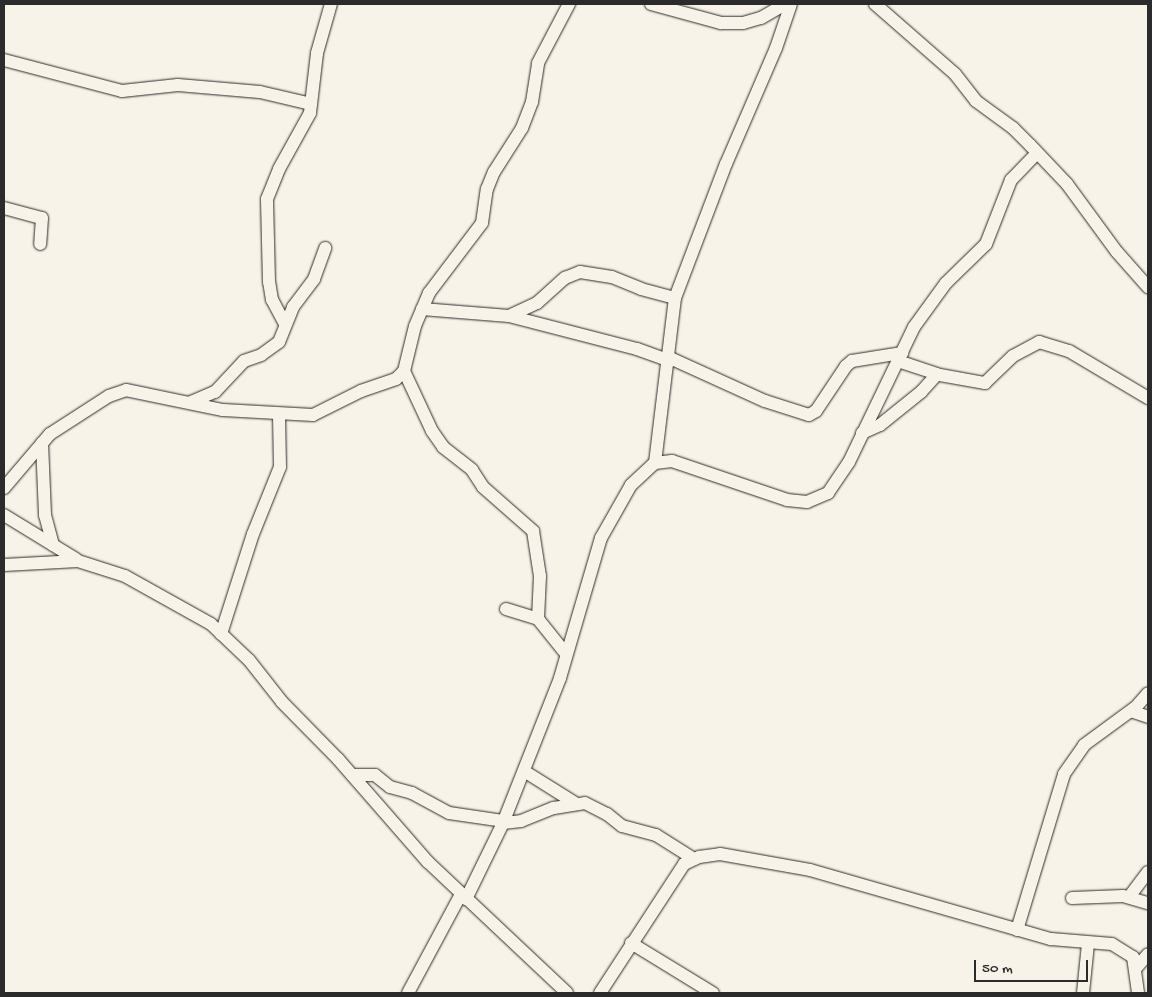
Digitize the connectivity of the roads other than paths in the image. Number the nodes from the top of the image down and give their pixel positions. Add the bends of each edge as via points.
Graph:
1 (331, 4) edge
2 (569, 4) edge
3 (651, 4) edge
4 (784, 4) edge
5 (791, 4) edge
6 (875, 4) edge
7 (4, 60) edge
8 (311, 104) junction
9 (1037, 153) junction
10 (4, 208) edge
11 (40, 244) dead end
12 (325, 248) dead end
13 (1148, 287) edge
14 (675, 298) junction
15 (422, 309) junction
16 (509, 316) junction
17 (285, 324) junction
18 (900, 357) junction
19 (670, 360) junction
20 (404, 371) junction
21 (937, 374) junction
22 (1148, 398) edge
23 (191, 402) junction
24 (279, 415) junction
25 (862, 433) junction
26 (42, 443) junction
27 (655, 463) junction
28 (4, 488) edge
29 (4, 515) edge
30 (53, 545) junction
31 (78, 561) junction
32 (4, 565) edge
33 (506, 608) dead end
34 (538, 619) junction
35 (221, 634) junction
36 (566, 654) junction
37 (1148, 693) edge
38 (1131, 711) junction
39 (1148, 717) edge
40 (524, 771) junction
41 (352, 775) junction
42 (575, 803) junction
43 (504, 822) junction
44 (694, 859) junction
45 (1148, 872) edge
46 (464, 897) junction
47 (1129, 897) junction
48 (1072, 898) dead end
49 (1148, 902) edge
50 (1017, 930) junction
51 (631, 942) junction
52 (1088, 944) junction
53 (1148, 954) edge
54 (1136, 968) junction
55 (408, 993) edge
56 (567, 993) edge
57 (600, 993) edge
58 (712, 993) edge
59 (1083, 993) edge
60 (1138, 993) edge

1 - 8 street via 317,53
2 - 15 street via 538,63 532,102 522,128 487,189 482,223 455,256
3 - 4 street via 721,23 743,24
5 - 14 street
6 - 9 street via 955,74 976,101 1013,128
7 - 8 street via 122,91 178,85 260,92
8 - 17 street via 297,142 279,169 265,212 270,291
9 - 13 street via 1067,184 1116,252
9 - 18 street via 1011,180 986,244 930,302
10 - 11 street via 42,218 44,225
12 - 17 street via 314,279
14 - 16 street via 612,277 580,272 565,278 537,303
14 - 19 street
15 - 16 street
15 - 20 street
16 - 19 street
17 - 23 street via 279,342 244,360 215,392
18 - 19 street via 852,361 816,411 809,414 765,401
18 - 21 street
18 - 25 street
19 - 27 street via 662,392
20 - 24 street via 396,379 361,391 312,415
20 - 34 street via 432,431 444,447 533,531 540,576
21 - 22 street via 985,382 1013,356 1039,342 1069,351
21 - 25 street via 921,392 880,425
23 - 24 street via 223,410
23 - 26 street via 126,390 73,417
24 - 35 street via 280,467 253,534
25 - 27 street via 828,493 807,502 787,500 688,464 672,460
26 - 28 street
26 - 30 street via 45,515
27 - 36 street via 631,485 601,538
29 - 30 street
30 - 31 street
31 - 32 street
31 - 35 street via 125,576 210,624
33 - 34 street
34 - 36 street
35 - 41 street via 249,660 282,702
36 - 40 street
37 - 38 street
38 - 39 street
38 - 50 street via 1084,745 1064,774
40 - 42 street
40 - 43 street
41 - 43 street via 375,776 390,787 412,793 449,813
41 - 46 street via 428,862
42 - 43 street via 522,821
42 - 44 street via 591,805 622,826 656,835
43 - 46 street
44 - 50 street via 720,854 765,860
44 - 51 street via 672,877
45 - 47 street
46 - 55 street
46 - 56 street
47 - 48 street
47 - 49 street
50 - 52 street
51 - 57 street
51 - 58 street
52 - 54 street via 1118,946 1133,956
52 - 59 street
53 - 54 street
54 - 60 street

